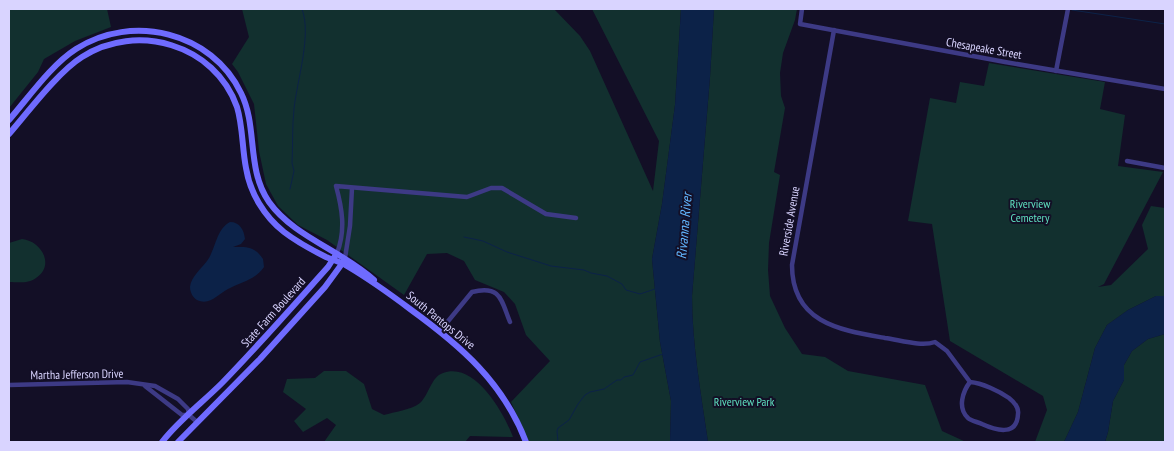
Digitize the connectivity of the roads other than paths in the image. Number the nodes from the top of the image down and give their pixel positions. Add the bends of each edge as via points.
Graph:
1 (802, 9) edge
2 (1068, 9) edge
3 (834, 30) junction
4 (1056, 71) junction
5 (1165, 90) edge
6 (9, 120) edge
7 (9, 134) edge
8 (1127, 161) dead end
9 (1165, 168) edge
10 (352, 188) junction
11 (576, 218) dead end
12 (337, 253) junction
13 (333, 260) junction
14 (344, 261) junction
15 (510, 322) dead end
16 (440, 331) junction
17 (970, 382) junction
18 (9, 385) edge
19 (144, 385) junction
20 (189, 415) junction
21 (196, 422) junction
22 (162, 442) edge
23 (178, 442) edge
24 (526, 442) edge

1 - 3 street, Chesapeake Street via 800,24
2 - 4 street
3 - 4 street, Chesapeake Street
3 - 17 street, Riverside Avenue via 792,265 796,290 811,314 833,327 926,344 935,342 947,351
4 - 5 street, Chesapeake Street
6 - 12 street via 58,64 92,40 143,30 185,40 216,59 241,93 250,123 255,168 269,201 295,229
7 - 13 street via 65,71 96,49 112,43 143,40 181,48 209,66 233,97 241,124 246,169 261,207 291,237
8 - 9 street
10 - 11 street, State Farm Boulevard via 467,198 491,188 502,188 546,214
10 - 12 street, State Farm Boulevard via 336,186 343,218
10 - 14 street, State Farm Boulevard
12 - 13 street, State Farm Boulevard
12 - 14 street
13 - 14 street
13 - 20 street, State Farm Boulevard via 252,352
14 - 16 street, South Pantops Drive via 367,274
14 - 21 street, State Farm Boulevard via 260,359
15 - 16 street via 498,294 492,290 476,291
16 - 24 street, South Pantops Drive via 498,388
17 - 17 street via 962,399 968,418 996,430 1012,427 1018,416 1014,403 978,382
18 - 19 street, Martha Jefferson Drive via 118,382
19 - 20 street, Martha Jefferson Drive via 182,415
19 - 20 street, Martha Jefferson Drive via 155,386 178,399 188,409
20 - 21 street, Martha Jefferson Drive
20 - 22 street, State Farm Boulevard
21 - 23 street, State Farm Boulevard

